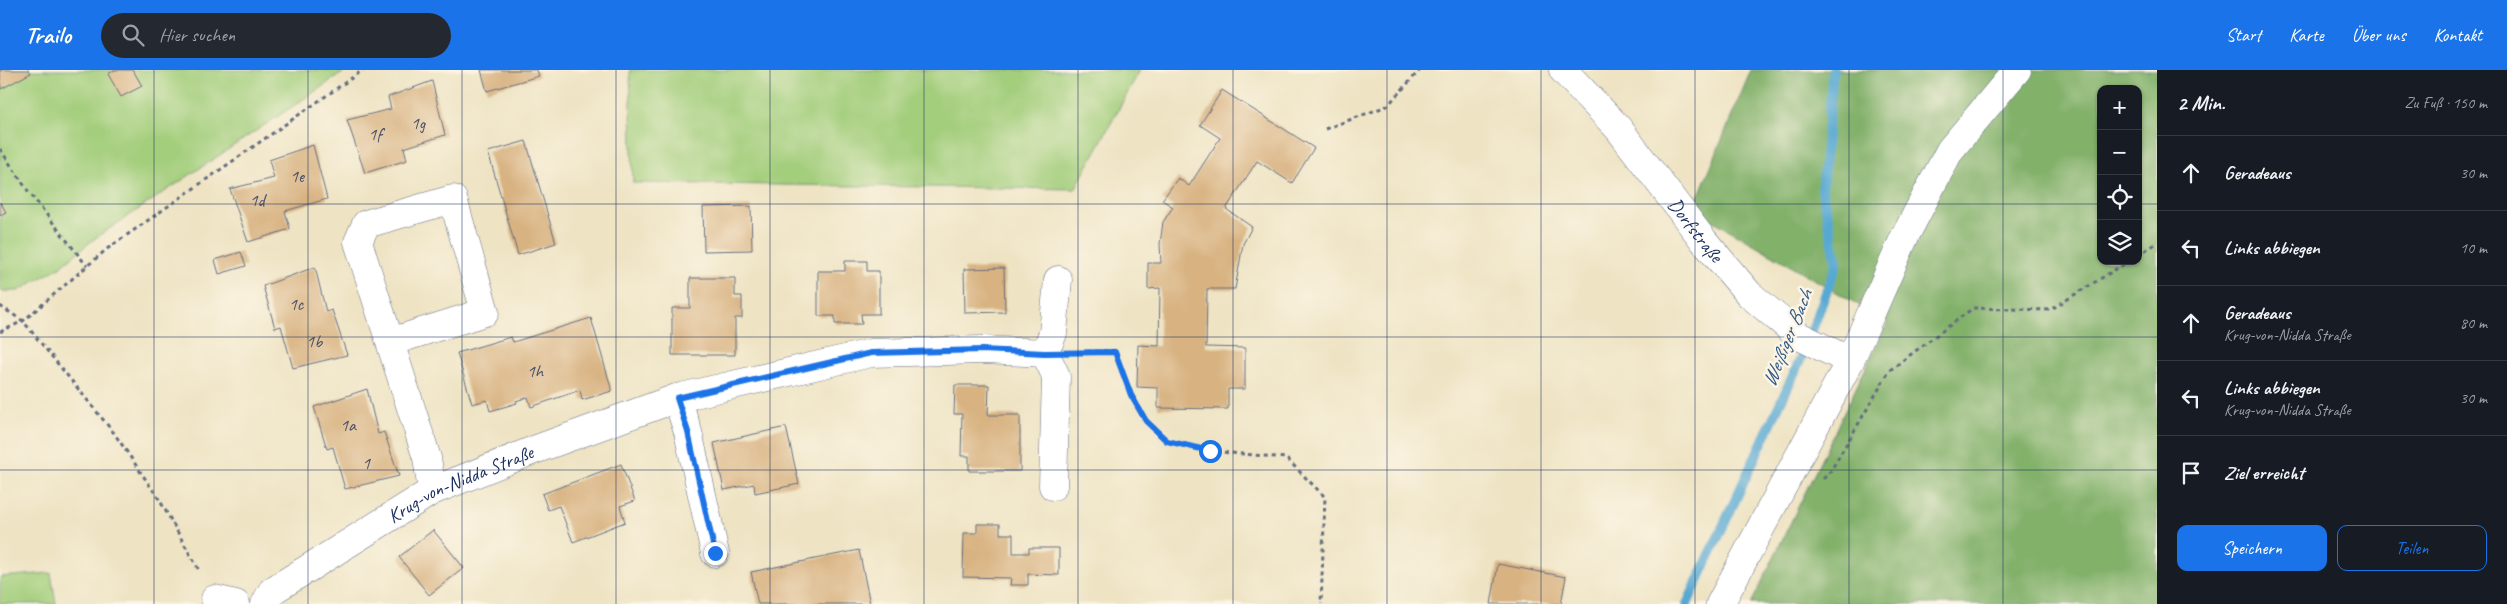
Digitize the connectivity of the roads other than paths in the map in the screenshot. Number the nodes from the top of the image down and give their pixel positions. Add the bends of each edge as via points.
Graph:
1 (1563, 70) edge
2 (2017, 70) edge
3 (1058, 280) dead end
4 (390, 342) junction
5 (1044, 353) junction
6 (1850, 361) junction
7 (677, 398) junction
8 (1053, 486) dead end
9 (432, 491) junction
10 (715, 553) dead end
11 (265, 604) edge
12 (1720, 604) edge

1 - 6 street, Dorfstraße via 1618,128 1748,294 1809,340
2 - 6 street via 1950,150 1904,238
3 - 5 street via 1053,332
4 - 4 street via 358,242 366,224 453,199 485,312
4 - 9 street via 427,458
5 - 7 street, Krug-von-Nidda Straße via 982,350 871,353
5 - 8 street via 1056,376
6 - 12 street
7 - 9 street, Krug-von-Nidda Straße
7 - 10 street via 688,432
9 - 11 street, Krug-von-Nidda Straße via 272,591

